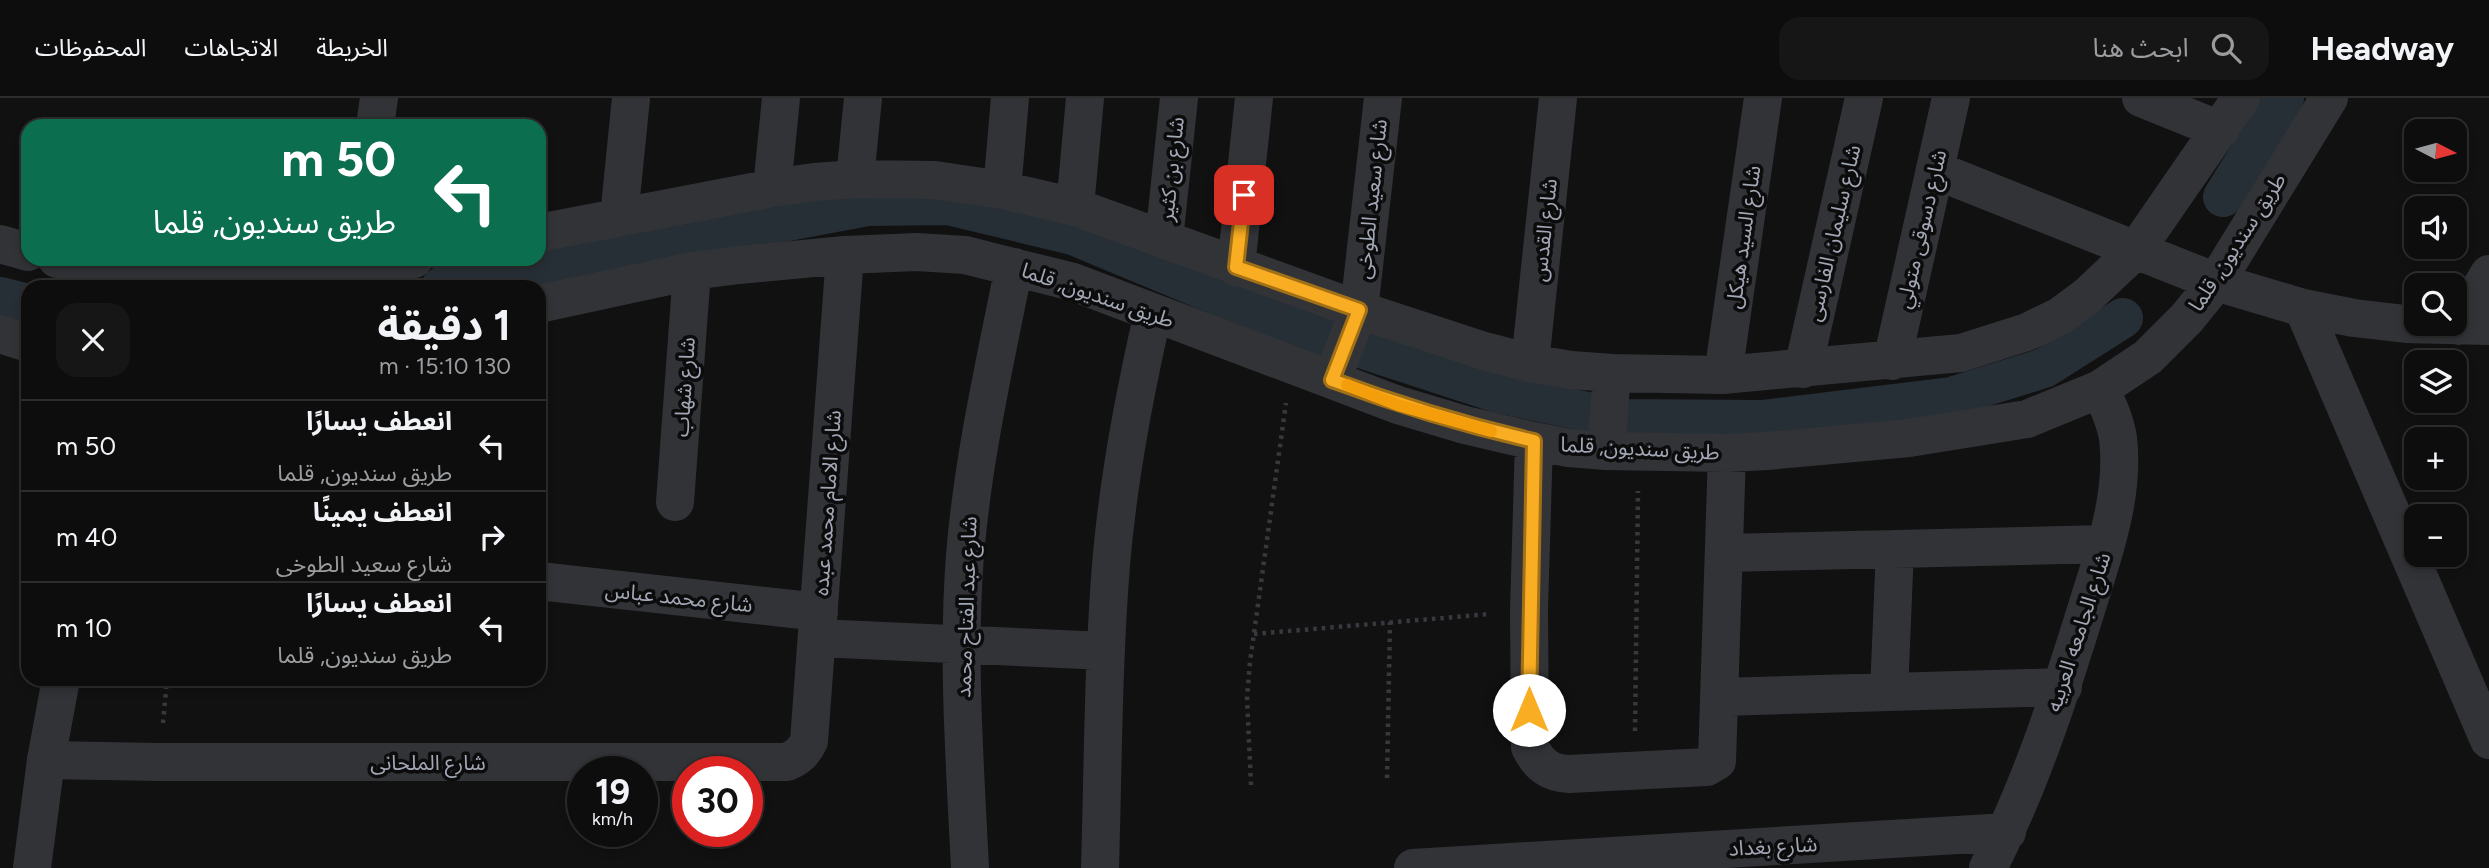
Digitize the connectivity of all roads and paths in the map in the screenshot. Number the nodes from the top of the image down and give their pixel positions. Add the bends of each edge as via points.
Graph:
1 (379, 98) edge
2 (631, 98) edge
3 (781, 98) edge
4 (863, 98) edge
5 (1010, 98) edge
6 (1085, 98) edge
7 (1179, 98) edge
8 (1254, 98) edge
9 (1382, 98) edge
10 (1558, 98) edge
11 (1763, 98) edge
12 (1864, 98) edge
13 (1951, 98) edge
14 (2141, 98) edge
15 (2241, 98) edge
16 (2329, 98) edge
17 (376, 119) edge
18 (2220, 130) junction
19 (1935, 170) junction
20 (855, 179) junction
21 (772, 188) junction
22 (1002, 190) junction
23 (1075, 207) junction
24 (619, 217) junction
25 (546, 232) edge
26 (1164, 240) junction
27 (0, 244) edge
28 (21, 250) edge
29 (2136, 250) junction
30 (845, 255) junction
31 (91, 266) edge
32 (349, 266) edge
33 (1014, 267) junction
34 (1236, 267) junction
35 (692, 271) junction
36 (2489, 274) edge
37 (175, 280) edge
38 (298, 280) edge
39 (2216, 282) junction
40 (546, 302) edge
41 (2303, 308) junction
42 (1359, 310) junction
43 (1153, 313) junction
44 (2474, 326) edge
45 (0, 334) edge
46 (21, 341) edge
47 (1892, 360) junction
48 (1530, 363) junction
49 (1292, 364) junction
50 (1802, 369) junction
51 (1612, 373) junction
52 (1723, 375) junction
53 (1332, 380) junction
54 (2100, 388) junction
55 (1534, 441) junction
56 (1622, 451) junction
57 (1727, 453) junction
58 (675, 502) dead end
59 (2106, 544) junction
60 (1895, 550) junction
61 (1724, 553) junction
62 (546, 582) edge
63 (1529, 610) junction
64 (1390, 622) junction
65 (818, 625) junction
66 (1254, 634) junction
67 (962, 646) junction
68 (1106, 651) junction
69 (60, 686) edge
70 (2063, 687) junction
71 (1889, 692) junction
72 (1720, 697) junction
73 (2489, 740) edge
74 (805, 750) joint
75 (46, 760) junction
76 (1634, 771) junction
77 (1387, 778) dead end
78 (1251, 785) dead end
79 (2007, 832) junction
80 (32, 868) edge
81 (970, 868) edge
82 (1100, 868) edge
83 (1413, 868) edge
84 (1988, 868) edge

1 - 17 street
2 - 24 street
3 - 21 street
4 - 20 street
5 - 22 street
6 - 23 street
7 - 26 street, شارع بن كثير
8 - 34 street
9 - 42 street, شارع سعيد الطوخى
10 - 48 street, شارع القدس
11 - 52 street, شارع السيد هيكل
12 - 50 street, شارع سليمان الفارسى
13 - 19 street, شارع دسوقى متولي
14 - 18 street
15 - 18 street
16 - 39 street, طريق سنديون, قلما
18 - 29 street
19 - 29 street
19 - 47 street, شارع دسوقى متولي
20 - 21 street
20 - 22 street via 935,180
21 - 24 street
22 - 23 street
23 - 26 street
24 - 25 street
26 - 34 street
27 - 28 street
29 - 39 street
29 - 47 street via 2087,296 2028,332 1961,353
30 - 33 street, طريق سنديون, قلما via 965,255
30 - 35 street, طريق سنديون, قلما
30 - 65 street, شارع الامام محمد عبده
31 - 37 street
32 - 38 street
33 - 43 street, طريق سنديون, قلما via 1073,282
33 - 67 street, شارع عبد الفتاح محمد via 970,507
34 - 42 street
35 - 40 street, طريق سنديون, قلما
35 - 58 street, شارع شهاب
36 - 44 street
39 - 41 street
39 - 54 street, طريق سنديون, قلما via 2148,357
41 - 44 street via 2380,321
41 - 73 street
42 - 48 street
42 - 53 street, شارع سعيد الطوخى
43 - 49 street, طريق سنديون, قلما
43 - 68 street via 1121,478
45 - 46 street
47 - 50 street
48 - 51 street
49 - 53 street, طريق سنديون, قلما
49 - 66 path
50 - 52 street
51 - 52 street
51 - 56 street
53 - 55 street, طريق سنديون, قلما via 1454,422
54 - 57 street, طريق سنديون, قلما via 2027,419 1909,438
54 - 59 street, شارع الجامعه العربيه via 2118,439 2118,479
55 - 56 street, طريق سنديون, قلما
55 - 63 street
56 - 57 street, طريق سنديون, قلما
56 - 76 path
57 - 61 street
59 - 60 street
59 - 70 street, شارع الجامعه العربيه
60 - 61 street
60 - 71 street
61 - 72 street
62 - 65 street, شارع محمد عباس
63 - 64 path
63 - 76 street via 1529,734 1536,760 1556,773
64 - 66 path
64 - 77 path
65 - 67 street, شارع محمد عباس
65 - 74 street, شارع الامام محمد عبده
66 - 78 path via 1247,698
67 - 68 street, شارع محمد عباس
67 - 81 street, شارع عبد الفتاح محمد
68 - 82 street
69 - 75 street
70 - 71 street
70 - 79 street, شارع الجامعه العربيه
71 - 72 street
72 - 76 street via 1714,764
74 - 75 street, شارع الملحانى via 787,762
75 - 80 street
79 - 83 street, شارع بغداد
79 - 84 street, شارع الجامعه العربيه

